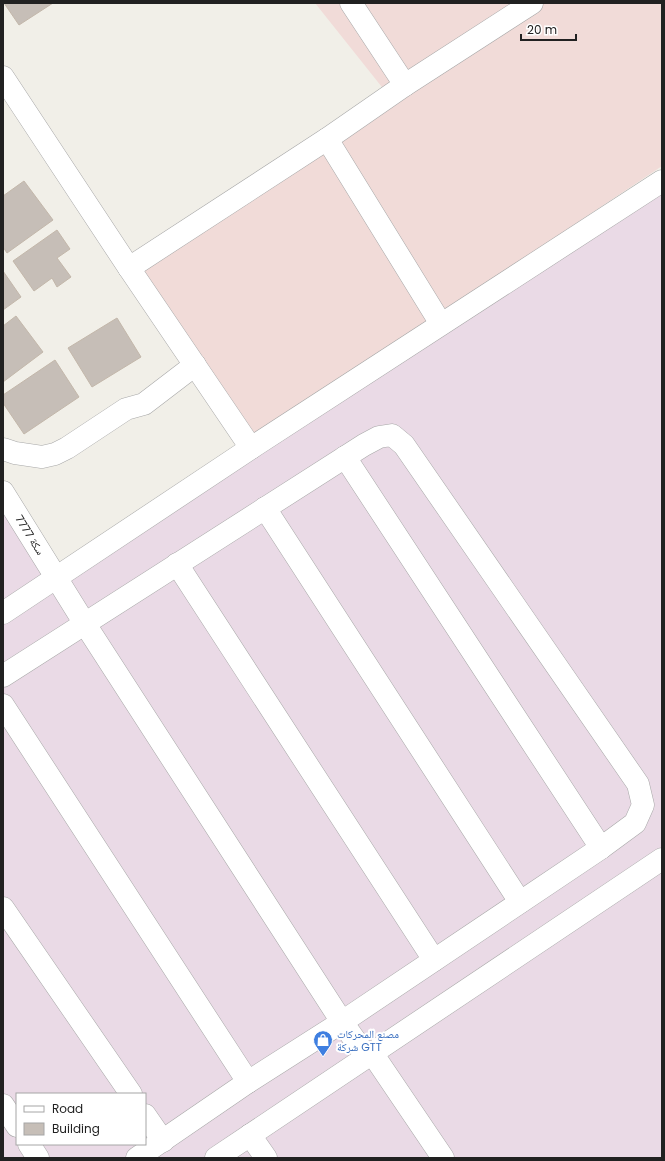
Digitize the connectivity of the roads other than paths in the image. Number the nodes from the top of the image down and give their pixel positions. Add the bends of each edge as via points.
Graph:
1 (351, 3) edge
2 (532, 3) edge
3 (3, 76) edge
4 (405, 85) junction
5 (327, 140) junction
6 (662, 181) edge
7 (129, 268) junction
8 (440, 324) junction
9 (195, 365) junction
10 (251, 448) junction
11 (3, 449) edge
12 (345, 457) junction
13 (3, 492) edge
14 (265, 508) junction
15 (177, 564) junction
16 (56, 578) junction
17 (3, 613) edge
18 (85, 624) junction
19 (3, 676) edge
20 (3, 705) edge
21 (601, 848) junction
22 (661, 863) edge
23 (520, 902) junction
24 (3, 908) edge
25 (434, 960) junction
26 (342, 1022) junction
27 (369, 1055) junction
28 (248, 1082) junction
29 (130, 1093) edge
30 (3, 1105) edge
31 (146, 1116) edge
32 (16, 1124) edge
33 (250, 1135) junction
34 (163, 1141) junction
35 (30, 1145) edge
36 (38, 1158) edge
37 (137, 1158) edge
38 (216, 1158) edge
39 (266, 1158) edge
40 (443, 1158) edge

1 - 4 street
2 - 4 street
3 - 7 street
4 - 5 street
5 - 7 street
5 - 8 street
6 - 8 street
7 - 9 street
8 - 10 street
9 - 10 street
9 - 11 street via 144,404 126,409 55,454 42,457
10 - 16 street
12 - 14 street
12 - 21 street
12 - 21 street via 378,437 392,435 404,445 638,784 643,805 635,823
13 - 16 street, سكة 7777
14 - 15 street
14 - 23 street
15 - 18 street
15 - 25 street
16 - 17 street
16 - 18 street, سكة 7777
18 - 19 street
18 - 26 street, سكة 7777
20 - 28 street
21 - 23 street
22 - 27 street
23 - 25 street
24 - 29 street
25 - 26 street
26 - 27 street, سكة 7777
26 - 28 street
27 - 33 street
27 - 40 street, سكة 7777
28 - 34 street
30 - 32 street
31 - 34 street
33 - 38 street
33 - 39 street
34 - 37 street
35 - 36 street

